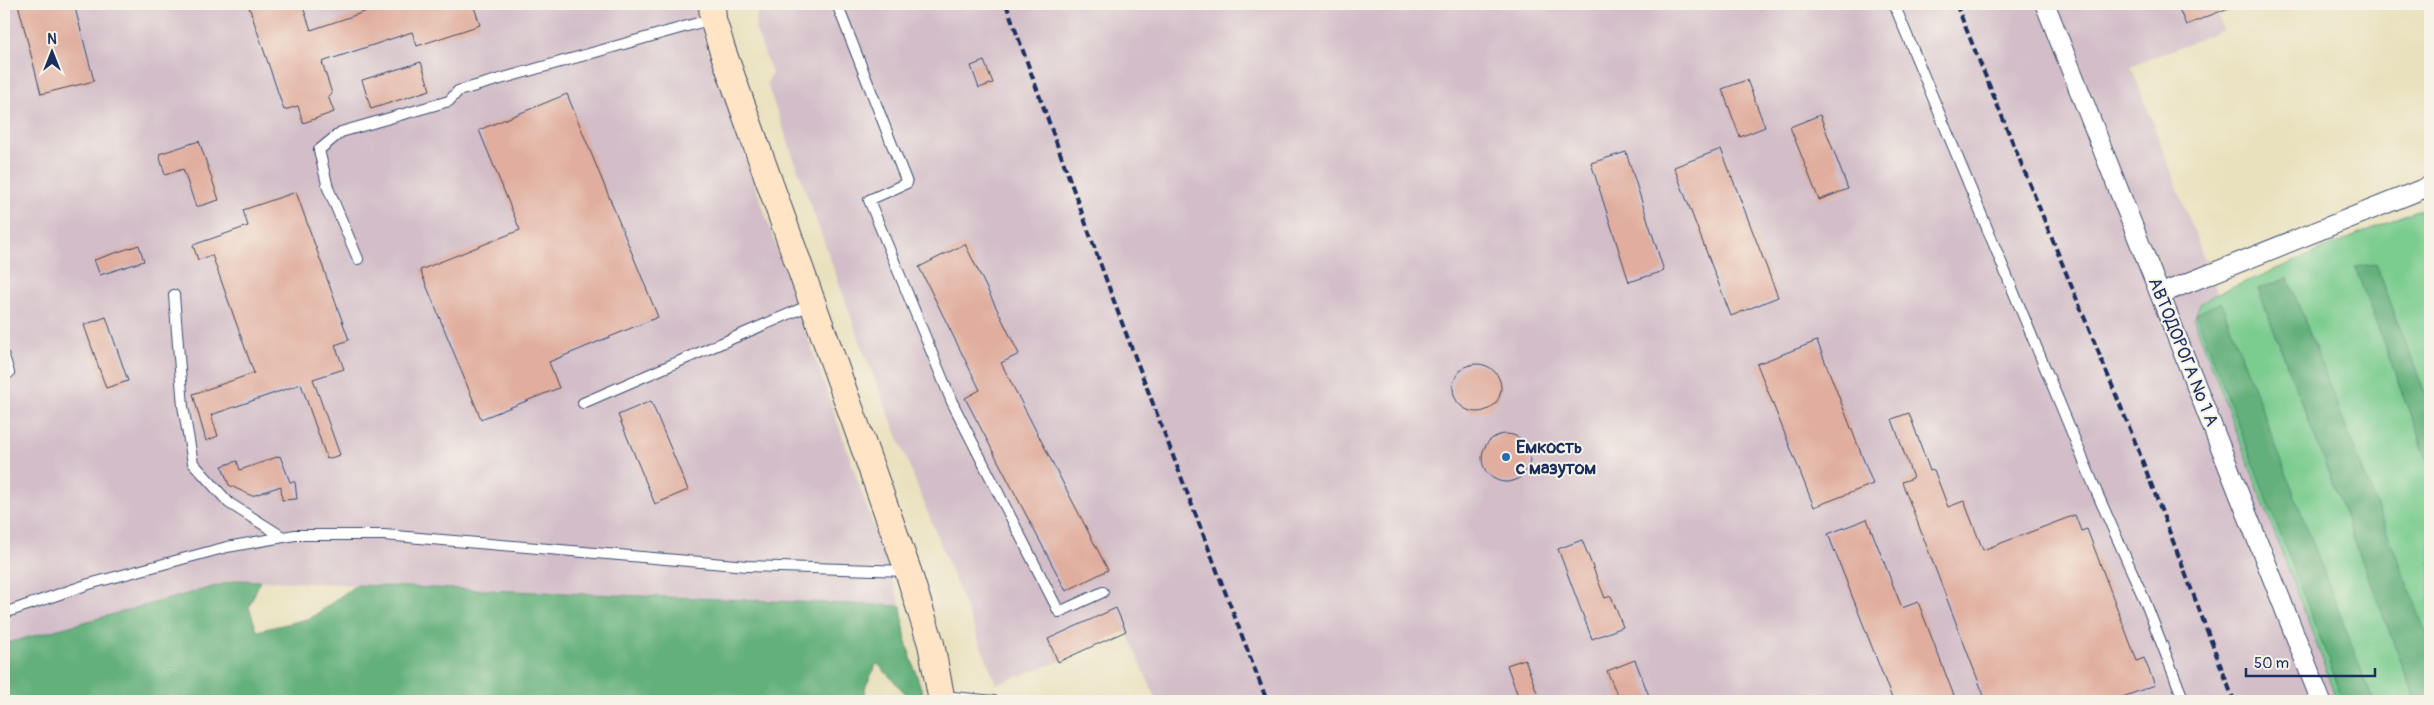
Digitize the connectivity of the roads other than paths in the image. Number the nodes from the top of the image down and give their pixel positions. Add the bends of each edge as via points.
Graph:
1 (837, 4) edge
2 (1894, 4) edge
3 (2045, 4) edge
4 (713, 11) edge
5 (2430, 186) edge
6 (358, 259) dead end
7 (2160, 294) junction
8 (174, 295) dead end
9 (813, 304) junction
10 (4, 356) edge
11 (10, 373) dead end
12 (583, 403) dead end
13 (283, 537) junction
14 (908, 571) junction
15 (1103, 592) dead end
16 (4, 613) edge
17 (941, 698) edge
18 (994, 701) edge
19 (2184, 701) edge
20 (2321, 701) edge

1 - 15 lane via 907,183 869,200 952,402 1059,612
2 - 19 lane
3 - 7 street, АВТОДОРОГА № 1 А
4 - 6 lane via 458,91 449,101 341,132 319,150 328,188
4 - 9 street via 722,49
5 - 7 street
7 - 20 street, АВТОДОРОГА № 1 А
8 - 13 lane via 183,406 194,463 228,503
9 - 12 lane
9 - 14 street
10 - 11 lane
13 - 14 lane via 296,534 384,535 747,566
13 - 16 lane via 227,547 90,584
14 - 17 street via 931,644
17 - 18 lane

